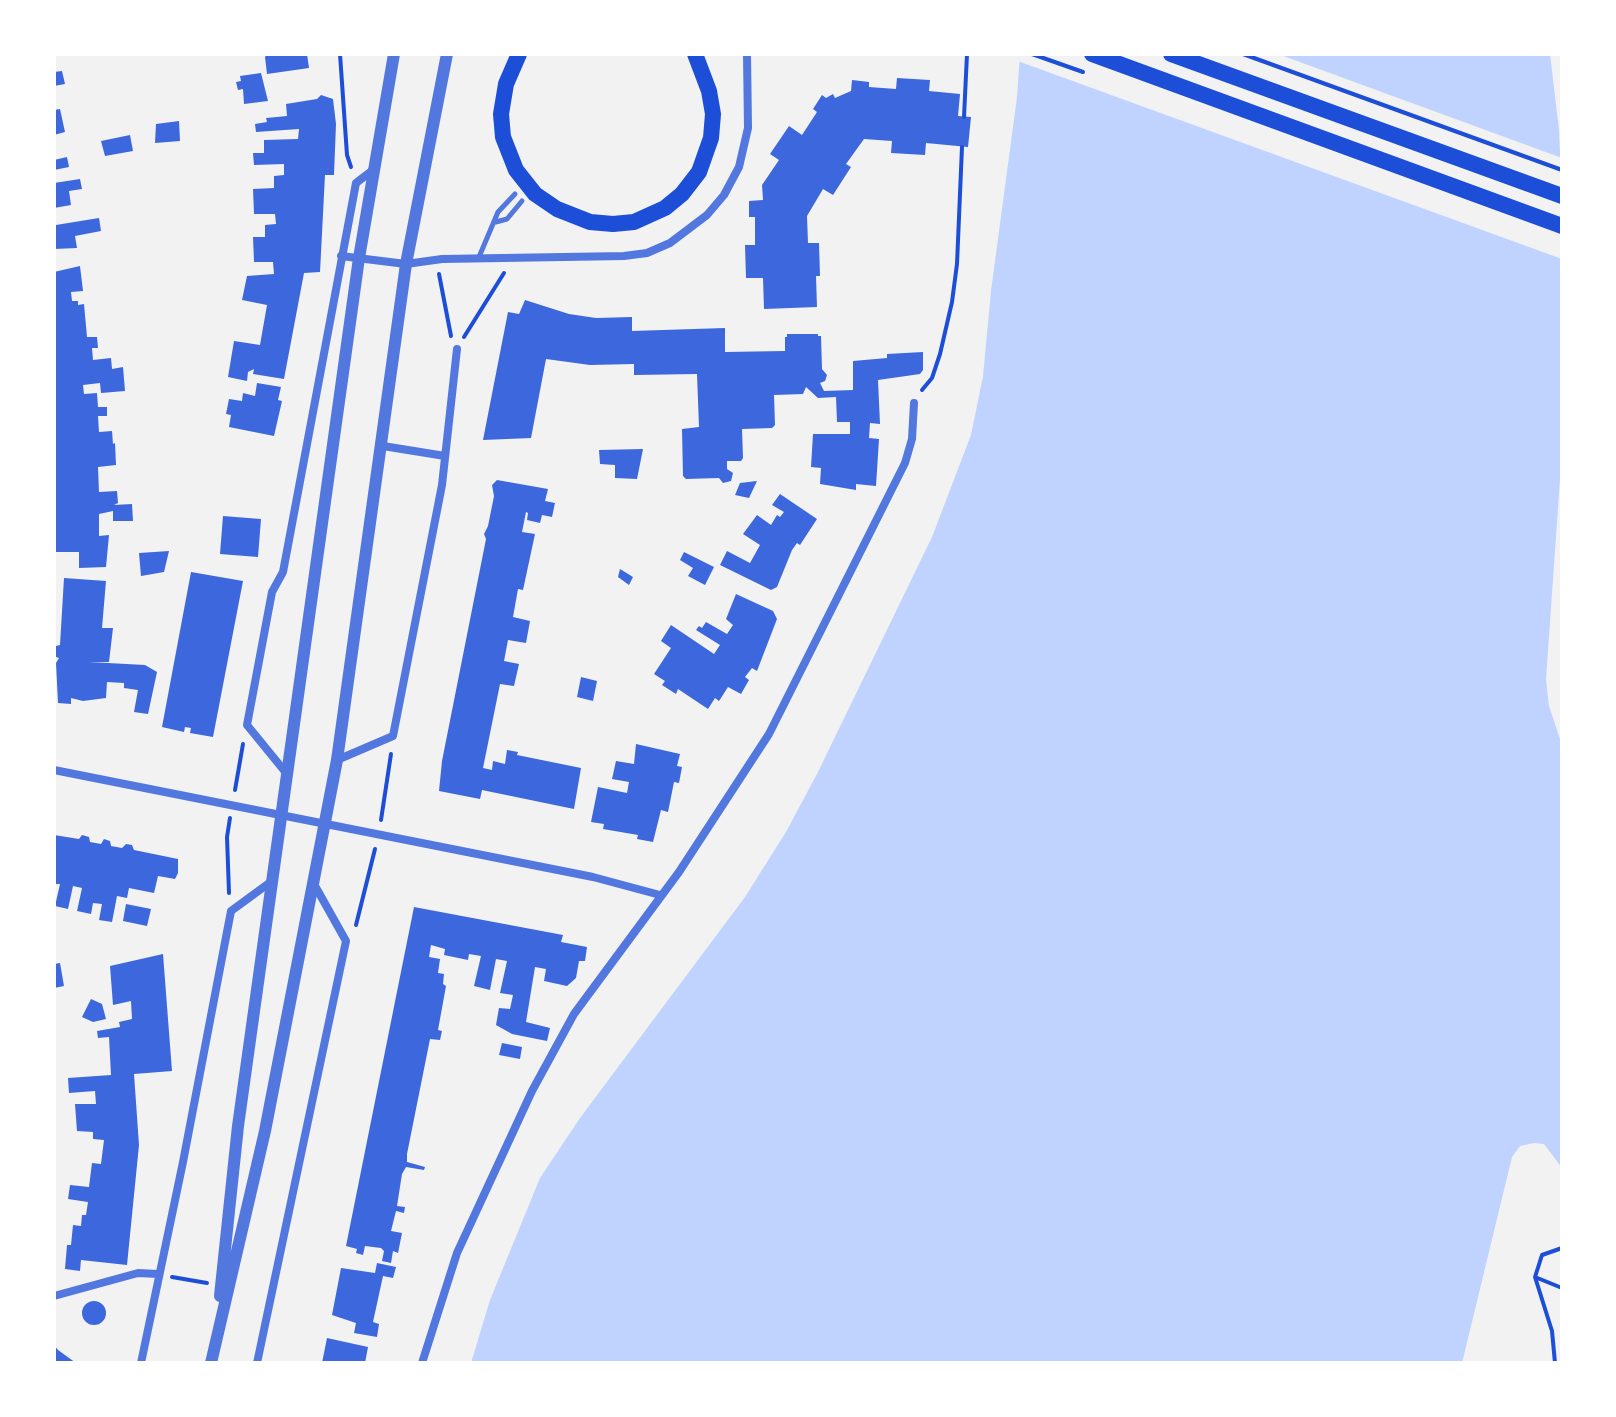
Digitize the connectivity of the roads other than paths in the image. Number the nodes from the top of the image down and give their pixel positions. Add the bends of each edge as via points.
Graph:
1 (394, 54) edge
2 (447, 54) edge
3 (519, 54) edge
4 (695, 54) edge
5 (747, 54) edge
6 (1092, 54) edge
7 (1171, 54) edge
8 (373, 170) junction
9 (515, 194) dead end
10 (1562, 196) edge
11 (529, 198) junction
12 (496, 222) junction
13 (1562, 226) edge
14 (341, 256) junction
15 (359, 258) junction
16 (479, 258) junction
17 (406, 264) junction
18 (459, 346) road end
19 (914, 403) road end
20 (383, 446) junction
21 (445, 456) junction
22 (337, 760) junction
23 (54, 770) edge
24 (287, 774) junction
25 (282, 815) junction
26 (325, 824) junction
27 (273, 881) junction
28 (314, 884) junction
29 (660, 895) junction
30 (158, 1274) junction
31 (54, 1296) edge
32 (215, 1344) junction
33 (141, 1363) edge
34 (211, 1363) edge
35 (257, 1363) edge
36 (422, 1363) edge

1 - 8 street
2 - 17 street
3 - 11 main road via 501,114 503,137
4 - 11 main road via 712,104 711,138 699,172 672,203 634,222 601,223
5 - 16 street via 743,155 724,195 696,225 670,243 637,255
6 - 13 main road
7 - 10 main road
8 - 14 street via 356,183
8 - 15 street
9 - 12 lane
11 - 12 lane via 507,219
12 - 16 lane
14 - 15 street
14 - 24 street via 283,572 272,592 247,725
15 - 17 street
15 - 24 street
16 - 17 street
17 - 20 street
18 - 21 street
19 - 29 street via 905,463 769,734
20 - 21 street
20 - 22 street
21 - 22 street via 393,736
22 - 26 street
23 - 25 street
24 - 25 street
25 - 26 street
25 - 27 street
26 - 28 street
26 - 29 street
27 - 30 street via 231,911
27 - 32 street via 238,1126
28 - 32 street via 265,1131
28 - 35 street via 346,941
29 - 36 street via 574,1014 532,1091 457,1253
30 - 31 street via 138,1273
30 - 33 street
32 - 34 street

